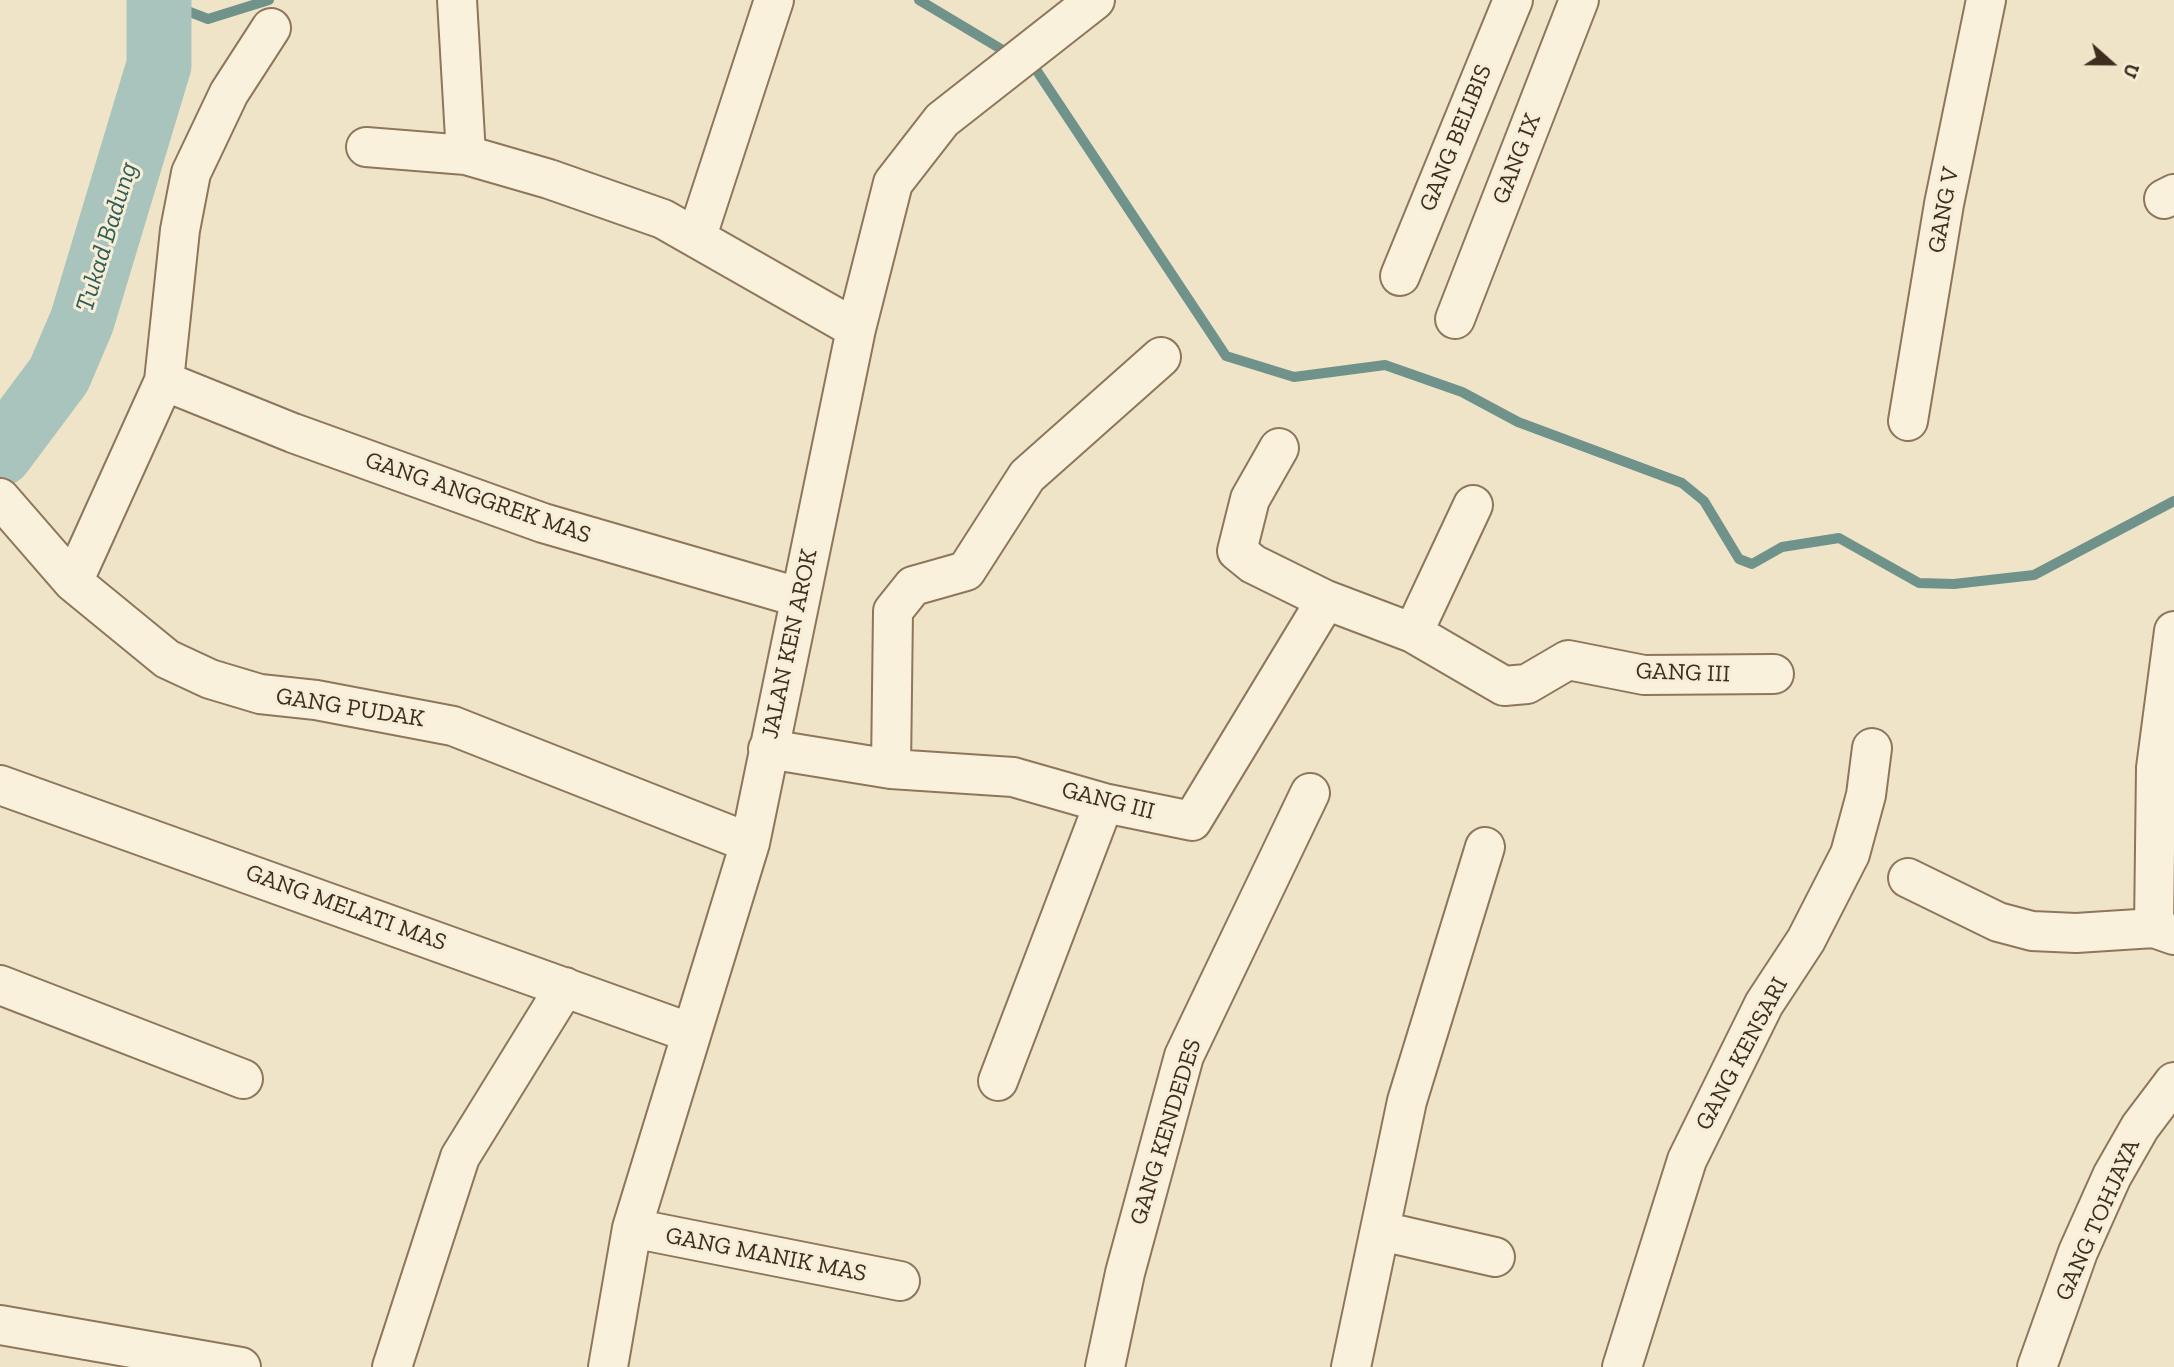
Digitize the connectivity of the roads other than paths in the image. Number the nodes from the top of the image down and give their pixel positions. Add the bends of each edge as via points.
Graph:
1 (457, 0) edge
2 (774, 0) edge
3 (1094, 0) edge
4 (1513, 0) edge
5 (1579, 0) edge
6 (1986, 0) edge
7 (271, 28) dead end
8 (366, 147) dead end
9 (466, 155) junction
10 (697, 236) junction
11 (1400, 276) dead end
12 (1455, 319) dead end
13 (856, 329) junction
14 (1161, 357) dead end
15 (164, 380) junction
16 (1908, 421) dead end
17 (1279, 447) dead end
18 (1, 500) edge
19 (1474, 505) dead end
20 (73, 582) junction
21 (799, 597) junction
22 (1326, 600) junction
23 (2174, 631) edge
24 (1413, 634) junction
25 (1774, 674) dead end
26 (1872, 748) dead end
27 (768, 749) junction
28 (891, 769) junction
29 (0, 785) edge
30 (1310, 793) dead end
31 (1104, 803) junction
32 (750, 843) junction
33 (1485, 847) dead end
34 (1908, 878) dead end
35 (2164, 931) edge
36 (0, 985) edge
37 (565, 987) junction
38 (691, 1033) junction
39 (243, 1079) dead end
40 (998, 1081) dead end
41 (2174, 1082) edge
42 (632, 1228) junction
43 (1381, 1231) junction
44 (1495, 1257) dead end
45 (900, 1281) dead end
46 (0, 1325) edge
47 (242, 1367) edge
48 (392, 1367) edge
49 (608, 1367) edge
50 (1105, 1367) edge
51 (1352, 1367) edge
52 (1622, 1367) edge
53 (2037, 1367) edge

1 - 9 street
2 - 10 street
3 - 13 street, JALAN KEN AROK via 942,120 893,183
4 - 11 street, GANG BELIBIS
5 - 12 street, GANG IX
6 - 16 street, GANG V via 1944,204
7 - 15 street via 229,93 191,173 180,230
8 - 9 street
9 - 10 street via 549,179 663,219
10 - 13 street
13 - 21 street, JALAN KEN AROK
14 - 28 street via 1027,476 966,571 913,586 893,611
15 - 20 street
15 - 21 street, GANG ANGGREK MAS via 293,433 543,523
17 - 22 street, GANG III via 1250,499 1237,551 1253,564
18 - 20 street, GANG PUDAK
19 - 24 street
20 - 32 street, GANG PUDAK via 167,659 209,680 260,694 316,699 453,726
21 - 27 street, JALAN KEN AROK
22 - 24 street, GANG III
22 - 31 street, GANG III via 1192,821
23 - 35 street via 2155,768
24 - 25 street, GANG III via 1504,686 1527,684 1568,660 1644,676
26 - 52 street, GANG KENSARI via 1866,795 1850,854 1806,940 1764,1004 1687,1160
27 - 28 street, GANG III
27 - 32 street, JALAN KEN AROK
28 - 31 street, GANG III via 1013,776
29 - 37 street, GANG MELATI MAS
30 - 50 street, GANG KENDEDES via 1184,1056 1125,1273
31 - 40 street
32 - 38 street, JALAN KEN AROK
33 - 43 street via 1407,1101
34 - 35 street via 1998,922 2032,931
36 - 39 street
37 - 38 street, GANG MELATI MAS
37 - 48 street via 460,1157
38 - 42 street, JALAN KEN AROK
41 - 53 street, GANG TOHJAYA via 2140,1127 2112,1176 2078,1252
42 - 45 street, GANG MANIK MAS
42 - 49 street, JALAN KEN AROK
43 - 44 street
43 - 51 street
46 - 47 street

